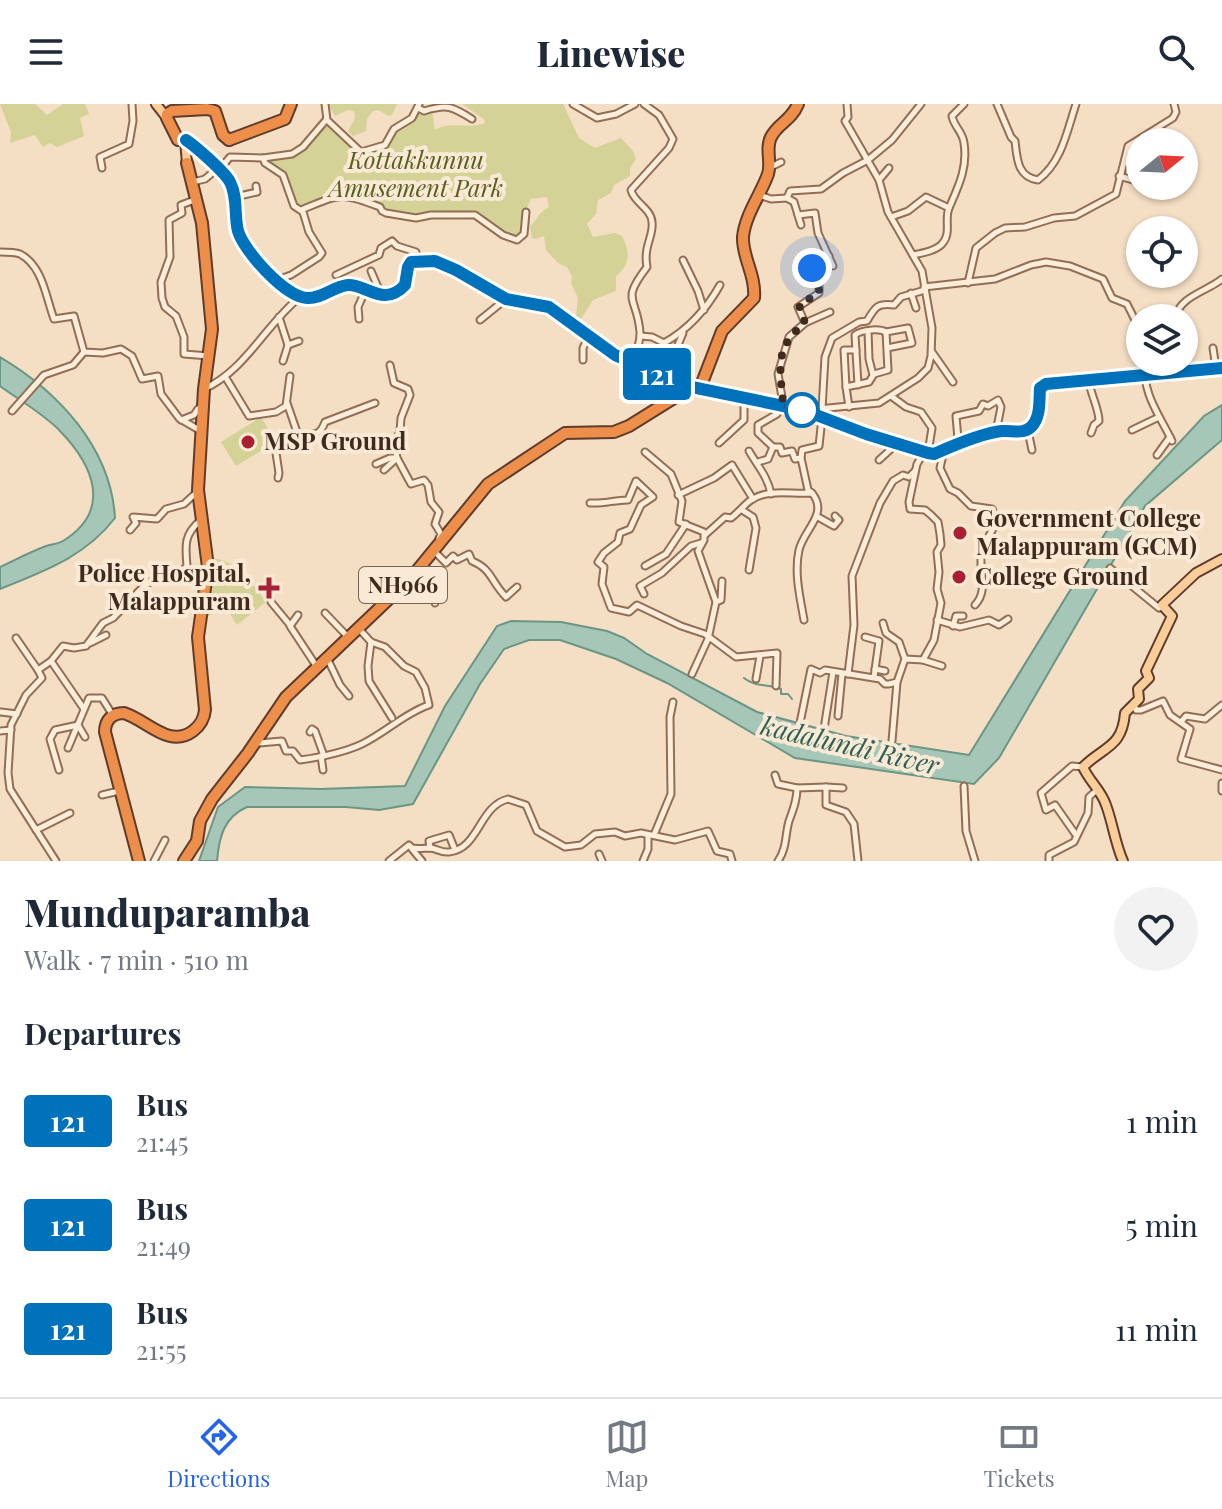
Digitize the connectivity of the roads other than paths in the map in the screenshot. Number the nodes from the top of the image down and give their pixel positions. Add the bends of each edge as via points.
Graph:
1 (132, 104) edge
2 (158, 104) edge
3 (291, 104) edge
4 (325, 104) edge
5 (573, 104) edge
6 (635, 104) edge
7 (644, 104) edge
8 (798, 104) edge
9 (847, 104) edge
10 (921, 104) edge
11 (964, 104) edge
12 (997, 104) edge
13 (1076, 104) edge
14 (1174, 104) edge
15 (418, 106) edge
16 (167, 116) junction
17 (472, 119) dead end
18 (327, 120) junction
19 (183, 140) junction
20 (229, 140) junction
21 (263, 158) junction
22 (868, 160) junction
23 (187, 163) joint
24 (102, 168) dead end
25 (219, 168) junction
26 (889, 168) dead end
27 (1119, 176) junction
28 (1126, 178) edge
29 (879, 180) junction
30 (192, 182) junction
31 (256, 186) dead end
32 (758, 195) junction
33 (234, 197) junction
34 (787, 198) junction
35 (197, 199) junction
36 (949, 208) junction
37 (301, 210) junction
38 (526, 212) dead end
39 (798, 215) junction
40 (891, 217) junction
41 (801, 225) dead end
42 (0, 252) edge
43 (913, 255) junction
44 (829, 256) junction
45 (683, 260) dead end
46 (417, 261) junction
47 (833, 266) dead end
48 (371, 271) dead end
49 (336, 275) dead end
50 (801, 276) dead end
51 (813, 278) junction
52 (1222, 279) edge
53 (275, 281) junction
54 (968, 283) junction
55 (720, 285) dead end
56 (924, 288) junction
57 (365, 291) junction
58 (911, 293) junction
59 (380, 294) junction
60 (300, 297) junction
61 (506, 299) junction
62 (1127, 304) edge
63 (1181, 304) edge
64 (916, 308) dead end
65 (704, 311) junction
66 (830, 312) dead end
67 (279, 316) junction
68 (359, 319) dead end
69 (480, 320) dead end
70 (805, 323) junction
71 (868, 331) junction
72 (683, 332) junction
73 (886, 332) junction
74 (640, 336) junction
75 (588, 337) junction
76 (299, 341) dead end
77 (288, 345) junction
78 (887, 348) junction
79 (1213, 348) dead end
80 (856, 349) junction
81 (868, 349) junction
82 (931, 351) junction
83 (84, 352) junction
84 (210, 356) junction
85 (583, 360) dead end
86 (283, 361) dead end
87 (390, 365) dead end
88 (634, 365) junction
89 (1219, 368) edge
90 (873, 375) junction
91 (290, 376) dead end
92 (1144, 377) junction
93 (226, 378) junction
94 (953, 382) dead end
95 (1089, 382) junction
96 (858, 385) junction
97 (846, 387) junction
98 (686, 388) junction
99 (204, 389) junction
100 (891, 396) junction
101 (744, 399) junction
102 (287, 403) junction
103 (375, 403) dead end
104 (781, 405) junction
105 (849, 407) junction
106 (14, 409) dead end
107 (822, 413) junction
108 (1159, 417) junction
109 (181, 420) junction
110 (1027, 430) junction
111 (1132, 430) dead end
112 (201, 431) junction
113 (996, 432) junction
114 (1091, 433) dead end
115 (298, 435) junction
116 (893, 442) junction
117 (719, 443) dead end
118 (773, 447) junction
119 (945, 450) junction
120 (1032, 450) dead end
121 (749, 451) dead end
122 (645, 452) dead end
123 (928, 453) junction
124 (1157, 455) dead end
125 (397, 458) junction
126 (801, 458) junction
127 (879, 460) dead end
128 (758, 462) junction
129 (376, 464) dead end
130 (384, 470) dead end
131 (916, 470) junction
132 (278, 478) dead end
133 (198, 490) junction
134 (812, 493) junction
135 (771, 494) junction
136 (678, 495) junction
137 (752, 499) junction
138 (590, 503) dead end
139 (742, 510) junction
140 (835, 516) dead end
141 (818, 517) junction
142 (201, 519) junction
143 (686, 524) junction
144 (130, 530) dead end
145 (705, 535) junction
146 (701, 543) junction
147 (435, 551) junction
148 (1222, 559) edge
149 (425, 566) junction
150 (645, 566) dead end
151 (1110, 568) dead end
152 (749, 570) dead end
153 (722, 581) dead end
154 (517, 587) dead end
155 (644, 594) dead end
156 (271, 602) dead end
157 (716, 602) junction
158 (435, 603) dead end
159 (975, 605) dead end
160 (1162, 605) junction
161 (325, 613) dead end
162 (298, 615) dead end
163 (963, 616) dead end
164 (113, 618) junction
165 (1008, 619) dead end
166 (804, 620) dead end
167 (937, 620) junction
168 (883, 623) dead end
169 (290, 626) junction
170 (953, 626) junction
171 (109, 627) dead end
172 (360, 630) junction
173 (106, 635) dead end
174 (708, 636) junction
175 (865, 637) dead end
176 (16, 638) dead end
177 (349, 638) junction
178 (371, 642) junction
179 (89, 643) junction
180 (760, 656) junction
181 (905, 659) junction
182 (923, 660) junction
183 (51, 661) junction
184 (329, 662) junction
185 (942, 666) dead end
186 (318, 668) junction
187 (875, 669) junction
188 (38, 670) junction
189 (885, 671) dead end
190 (833, 672) junction
191 (692, 674) dead end
192 (845, 674) junction
193 (874, 677) junction
194 (756, 679) dead end
195 (897, 682) junction
196 (776, 686) dead end
197 (349, 696) dead end
198 (673, 702) dead end
199 (1134, 705) junction
200 (1222, 705) edge
201 (84, 709) junction
202 (1, 712) edge
203 (17, 714) junction
204 (112, 715) junction
205 (838, 716) dead end
206 (392, 718) dead end
207 (1181, 722) junction
208 (800, 723) dead end
209 (78, 725) junction
210 (824, 729) dead end
211 (11, 730) junction
212 (0, 731) edge
213 (310, 732) dead end
214 (85, 737) dead end
215 (892, 741) dead end
216 (259, 743) junction
217 (68, 748) dead end
218 (323, 756) junction
219 (1083, 767) junction
220 (59, 770) dead end
221 (323, 770) dead end
222 (1222, 770) edge
223 (775, 775) dead end
224 (1222, 783) edge
225 (964, 786) dead end
226 (826, 787) junction
227 (797, 788) junction
228 (843, 788) dead end
229 (1098, 788) junction
230 (119, 791) junction
231 (1222, 791) edge
232 (102, 795) dead end
233 (70, 813) dead end
234 (36, 830) junction
235 (651, 835) junction
236 (1076, 835) junction
237 (165, 840) dead end
238 (412, 848) junction
239 (430, 848) junction
240 (455, 850) junction
241 (599, 854) dead end
242 (1049, 858) edge
243 (56, 861) edge
244 (139, 861) edge
245 (154, 861) edge
246 (186, 861) edge
247 (389, 861) edge
248 (422, 861) edge
249 (602, 861) edge
250 (643, 861) edge
251 (732, 861) edge
252 (778, 861) edge
253 (858, 861) edge
254 (975, 861) edge
255 (1123, 861) edge

1 - 24 street via 129,144 100,157
2 - 16 main road
3 - 20 highway via 285,119
4 - 18 street
5 - 6 street via 597,118
7 - 74 street via 659,115 673,139 630,192 653,225 645,246 647,267 633,288
8 - 32 highway via 790,119 772,133 776,166
9 - 22 street via 845,121
10 - 22 street
11 - 36 street via 952,116 965,149 963,179
12 - 13 street via 1016,144 1019,168 1038,180 1061,151
14 - 27 street via 1173,118 1128,146
15 - 17 street via 424,111 444,106
15 - 18 street via 385,145 361,152
16 - 19 highway
16 - 20 highway via 172,111 212,109
18 - 21 street via 298,151
19 - 20 highway via 173,117 208,114
19 - 23 main road
19 - 25 main road
21 - 25 street via 230,157
21 - 37 street via 283,175 294,206
22 - 29 street
22 - 34 street via 821,189 790,191
23 - 30 highway
25 - 30 street
25 - 33 main road via 232,184
26 - 29 street
27 - 28 street
27 - 54 street via 1116,194 1075,216 1005,228 984,240 976,248
29 - 40 street
30 - 35 highway
31 - 33 street via 257,192
32 - 34 street
32 - 98 highway via 743,242 755,295 724,328 705,373
33 - 53 main road via 240,236
34 - 39 street
35 - 84 highway via 209,279
35 - 84 street via 181,205 182,213 169,220 170,257 161,282 162,298 176,316 184,354
36 - 40 street via 926,197
36 - 43 street via 940,246
37 - 38 street via 343,195 386,213 416,218 475,215 510,239 522,237
37 - 53 street via 322,255
39 - 41 street
39 - 44 street via 815,213
40 - 43 street
42 - 83 street via 19,253 30,264 43,282 54,319 74,316
43 - 56 street
44 - 47 street
44 - 51 street via 817,261
45 - 65 street
46 - 49 street via 416,252 392,241 379,255
46 - 59 main road via 409,264 401,289
46 - 61 main road via 435,261
48 - 59 street
50 - 51 street via 802,270
51 - 70 street via 819,293 798,307
52 - 63 street
53 - 60 main road
54 - 56 street
54 - 62 street via 1046,262 1103,279 1112,298
55 - 65 street
56 - 58 street
56 - 82 street
57 - 59 main road
57 - 60 main road via 346,285 324,295
57 - 68 street
58 - 64 street
58 - 107 street via 894,305 875,306 867,321 832,338 825,357
60 - 67 street
61 - 69 street
61 - 75 main road via 549,307
65 - 72 street
66 - 70 street
67 - 77 street
67 - 93 street
70 - 104 street via 789,337 781,360
71 - 73 street
71 - 80 street via 855,335
71 - 81 street
72 - 74 street via 664,343
72 - 98 street via 673,357
73 - 78 street
73 - 78 street via 908,328 912,343
74 - 88 street
75 - 85 street
75 - 88 main road
76 - 77 street
77 - 86 street
78 - 90 street via 888,370
79 - 89 street
80 - 81 street
80 - 96 street
80 - 97 street via 844,350
81 - 90 street
82 - 94 street
82 - 100 street via 928,368
83 - 106 street via 73,365 47,373
83 - 109 street via 121,349 132,356 142,379 158,376 161,394
84 - 99 highway
87 - 125 street via 394,383 410,395 394,442
88 - 98 main road
89 - 92 main road
90 - 96 street
91 - 102 street
92 - 95 main road
92 - 108 street
93 - 99 street
93 - 102 street via 249,416 276,412
95 - 110 main road via 1043,385 1038,415
95 - 114 street via 1099,415
96 - 97 street
97 - 105 street
98 - 101 main road
98 - 147 highway, NH966 via 650,418 621,433 559,440 491,488
99 - 109 street via 198,412
99 - 112 highway
100 - 105 street
100 - 123 street via 921,412 929,423
101 - 104 main road
101 - 117 street via 744,420
102 - 115 street
103 - 115 street via 325,422 319,433
104 - 107 main road
104 - 118 street via 777,414 758,425 758,433
105 - 107 street
107 - 116 main road
107 - 126 street via 819,446 802,450
108 - 111 street
108 - 124 street via 1171,439
109 - 112 street
110 - 113 main road
110 - 120 street
112 - 133 highway
113 - 119 main road
113 - 119 street via 998,400 956,416 958,439
115 - 132 street via 277,450
116 - 123 main road
116 - 127 street
118 - 126 street
118 - 128 street via 768,459
119 - 123 main road
119 - 159 street via 940,468 950,489 971,506 992,509 996,516 982,552 984,590
121 - 128 street
122 - 136 street via 671,474
123 - 131 street
125 - 129 street
125 - 130 street
125 - 147 street via 411,484 427,483 439,512 435,524 441,534
126 - 134 street
128 - 135 street
131 - 167 street via 910,509 925,510 938,522
131 - 192 street via 893,481 852,576 854,625
133 - 142 highway
133 - 144 street via 157,519 133,517 136,523
134 - 135 street
134 - 141 street
135 - 137 street
136 - 137 street via 732,465
136 - 143 street via 683,504 678,520
137 - 139 street
138 - 174 street via 628,500 636,481 653,497 598,562 605,569 602,584 609,607 629,612 637,605
139 - 145 street
139 - 152 street via 753,517 756,528
140 - 141 street via 839,520 834,526
141 - 166 street via 799,550
142 - 164 street via 184,542 187,566 154,579
142 - 204 highway via 208,567 198,637 204,718 190,734 175,737 129,714
143 - 145 street
143 - 150 street via 666,554
145 - 146 street
146 - 155 street via 640,586
146 - 157 street via 698,551
147 - 149 highway, NH966
147 - 154 street via 446,563 469,554 472,561 484,564 506,597
147 - 177 highway, NH966
148 - 160 main road via 1196,573
149 - 158 street
149 - 172 highway, NH966
151 - 160 street via 1159,608
153 - 157 street via 721,600
156 - 169 street
157 - 174 street
160 - 199 main road via 1172,616
161 - 177 street
162 - 169 street
163 - 170 street via 956,616
164 - 171 street
164 - 179 street
165 - 170 street via 999,625 989,620
167 - 170 street
167 - 182 street via 934,643
168 - 181 street
169 - 186 street
172 - 178 street
172 - 184 highway, NH966
173 - 179 street
174 - 180 street via 736,657
174 - 191 street
175 - 187 street via 879,641
176 - 188 street
177 - 186 highway, NH966
178 - 206 street via 369,681
178 - 218 street via 416,672 429,705 364,743
179 - 183 street via 63,646
180 - 194 street
180 - 196 street via 778,654
181 - 182 street
181 - 195 street
182 - 185 street
183 - 188 street
183 - 201 street
184 - 197 street
184 - 216 highway, NH966 via 289,699
186 - 246 highway, NH966 via 286,697 212,799
187 - 189 street
187 - 193 street
188 - 203 street via 41,680
190 - 192 street
190 - 208 street via 811,669
190 - 210 street
192 - 193 street
192 - 205 street
193 - 195 street via 885,684
195 - 215 street
198 - 235 street via 671,794
199 - 207 street via 1141,710 1163,701
199 - 219 main road via 1125,713 1125,730
200 - 207 street via 1205,719 1186,716
201 - 204 street via 89,698 102,698
201 - 209 street
202 - 203 street
203 - 211 street
204 - 230 highway via 105,732
207 - 222 street via 1190,729 1181,759
209 - 214 street
209 - 217 street
209 - 220 street via 58,728 50,739
211 - 212 street
211 - 234 street via 10,789
213 - 218 street via 315,731
216 - 218 street via 282,741 300,760
216 - 246 highway, NH966 via 206,814 200,842
218 - 221 street
219 - 229 main road
219 - 236 street via 1072,766 1041,793 1046,810 1055,805
223 - 227 street via 778,784
224 - 231 street
225 - 254 street via 966,831
226 - 227 street
226 - 228 street
226 - 253 street via 826,805 846,812 854,824
227 - 252 street
229 - 236 street via 1089,797 1088,813
229 - 255 main road
230 - 232 street
230 - 244 highway
233 - 234 street
234 - 243 street
235 - 240 street via 595,834 581,845 565,847 537,831 526,805 508,799 487,810 471,837
235 - 250 street
235 - 251 street via 675,840 710,832 717,851 730,854
236 - 242 street via 1074,842
237 - 245 street
238 - 239 street
238 - 247 street via 409,845
238 - 248 street
239 - 240 street
239 - 240 street via 429,841 449,835
241 - 249 street

